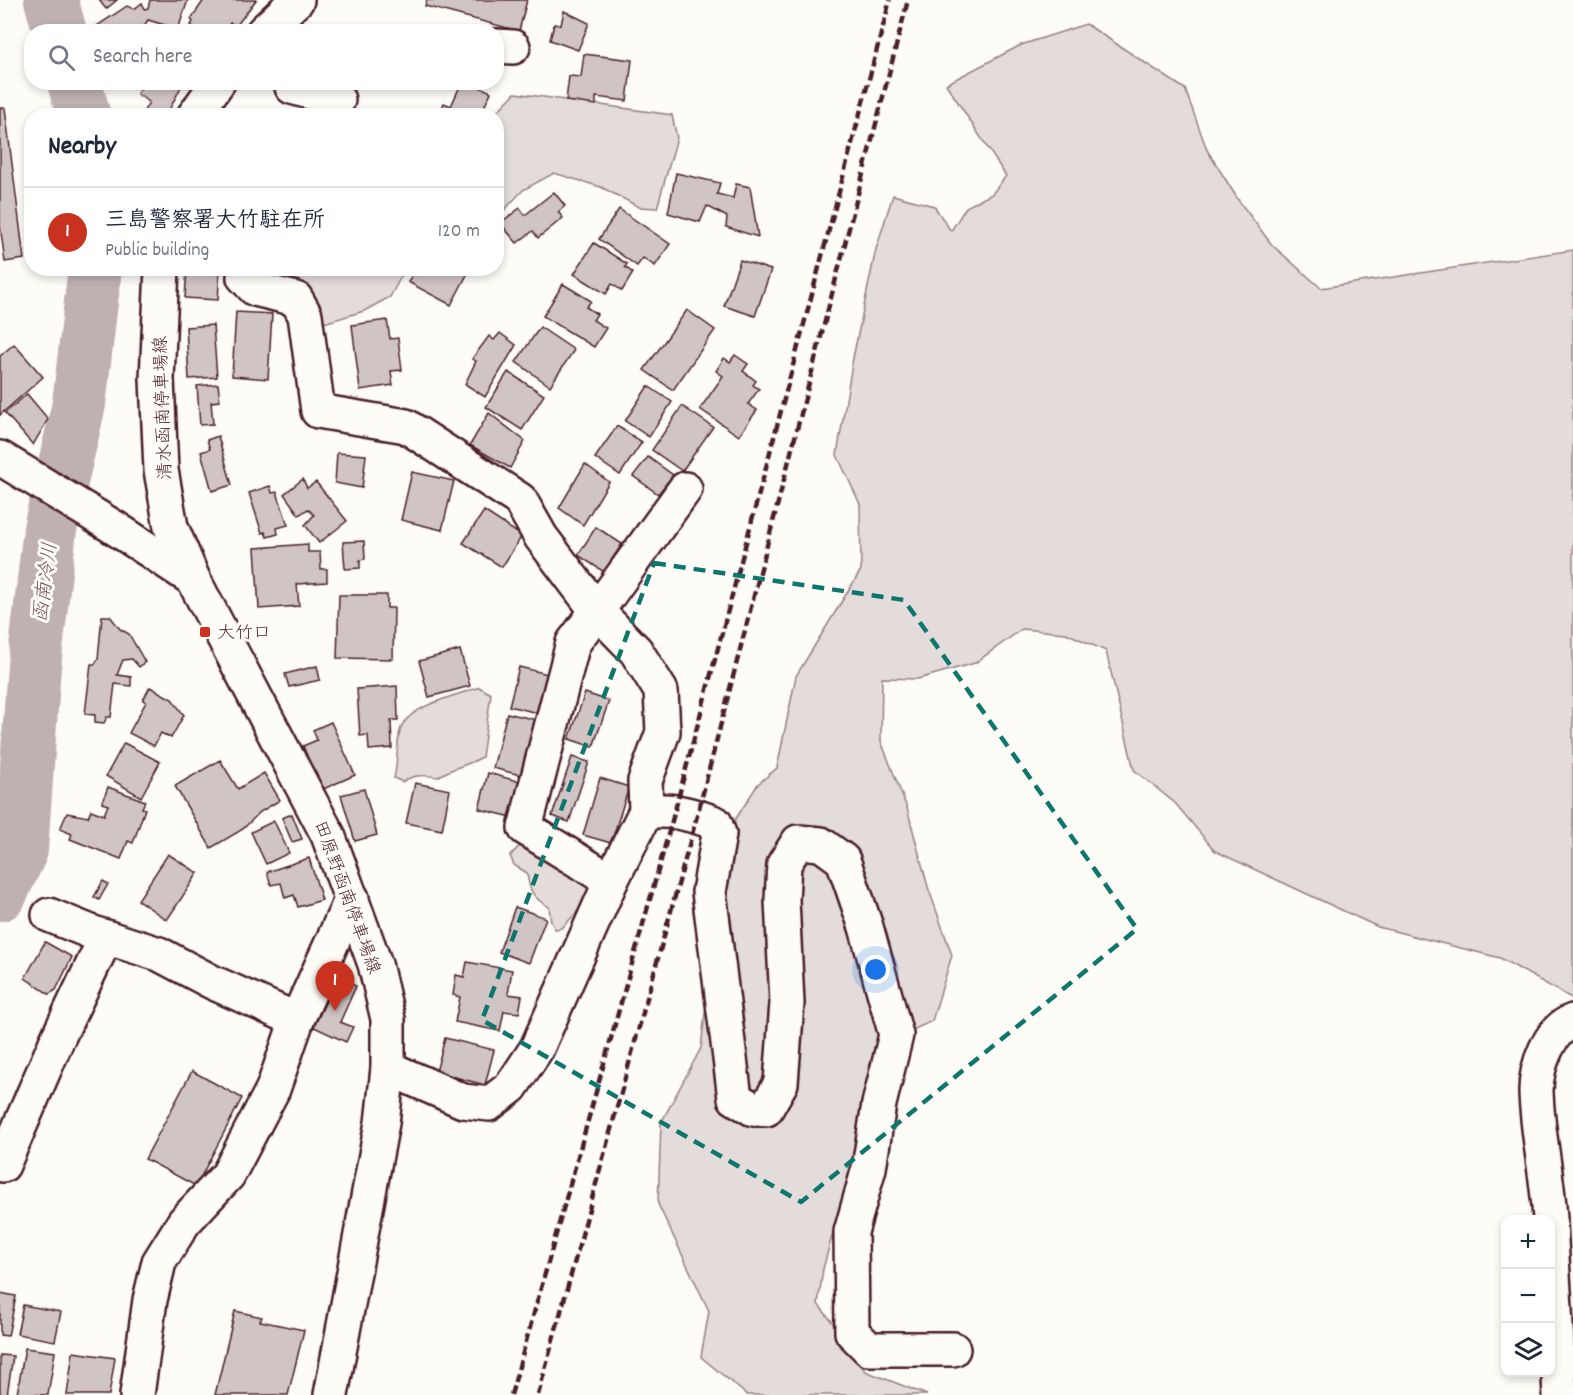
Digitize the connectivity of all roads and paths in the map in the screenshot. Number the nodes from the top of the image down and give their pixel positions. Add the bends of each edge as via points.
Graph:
1 (297, 0) edge
2 (272, 24) edge
3 (307, 90) edge
4 (338, 100) dead end
5 (162, 276) edge
6 (244, 276) edge
7 (12, 467) edge
8 (685, 489) dead end
9 (193, 579) junction
10 (597, 611) junction
11 (646, 811) junction
12 (610, 881) junction
13 (352, 898) junction
14 (49, 915) dead end
15 (106, 937) junction
16 (297, 1020) junction
17 (1573, 1021) edge
18 (388, 1068) junction
19 (3, 1165) dead end
20 (1549, 1215) edge
21 (1553, 1269) edge
22 (953, 1349) dead end
23 (137, 1395) edge
24 (331, 1395) edge
25 (1560, 1395) edge

1 - 2 street
3 - 4 street
5 - 9 street, 清水函南停車場線 via 157,379 161,470 171,527
6 - 10 street via 255,289 296,299 305,315 318,411 406,426 520,500 541,537
7 - 9 street, 田原野函南停車場線
8 - 10 street
9 - 13 street, 田原野函南停車場線 via 328,835
10 - 11 street via 636,651 661,691 663,732 645,781
10 - 12 street via 573,643 525,828
11 - 12 street
11 - 22 street via 675,810 697,816 715,823 719,834 709,892 719,981 735,1098 753,1109 766,1109 781,1083 788,1003 782,900 784,864 798,842 821,844 843,860 896,1035 869,1168 851,1232 852,1332 869,1349
12 - 18 street via 537,1048 511,1087 489,1104 463,1101
13 - 16 street
13 - 18 street, 田原野函南停車場線 via 375,964 388,1019
14 - 15 street
15 - 16 street via 159,954
15 - 19 street
16 - 23 street via 273,1089 228,1175 184,1222 159,1262
17 - 20 street via 1556,1033 1540,1063 1536,1090
18 - 24 street, 田原野函南停車場線 via 382,1123
21 - 25 street

